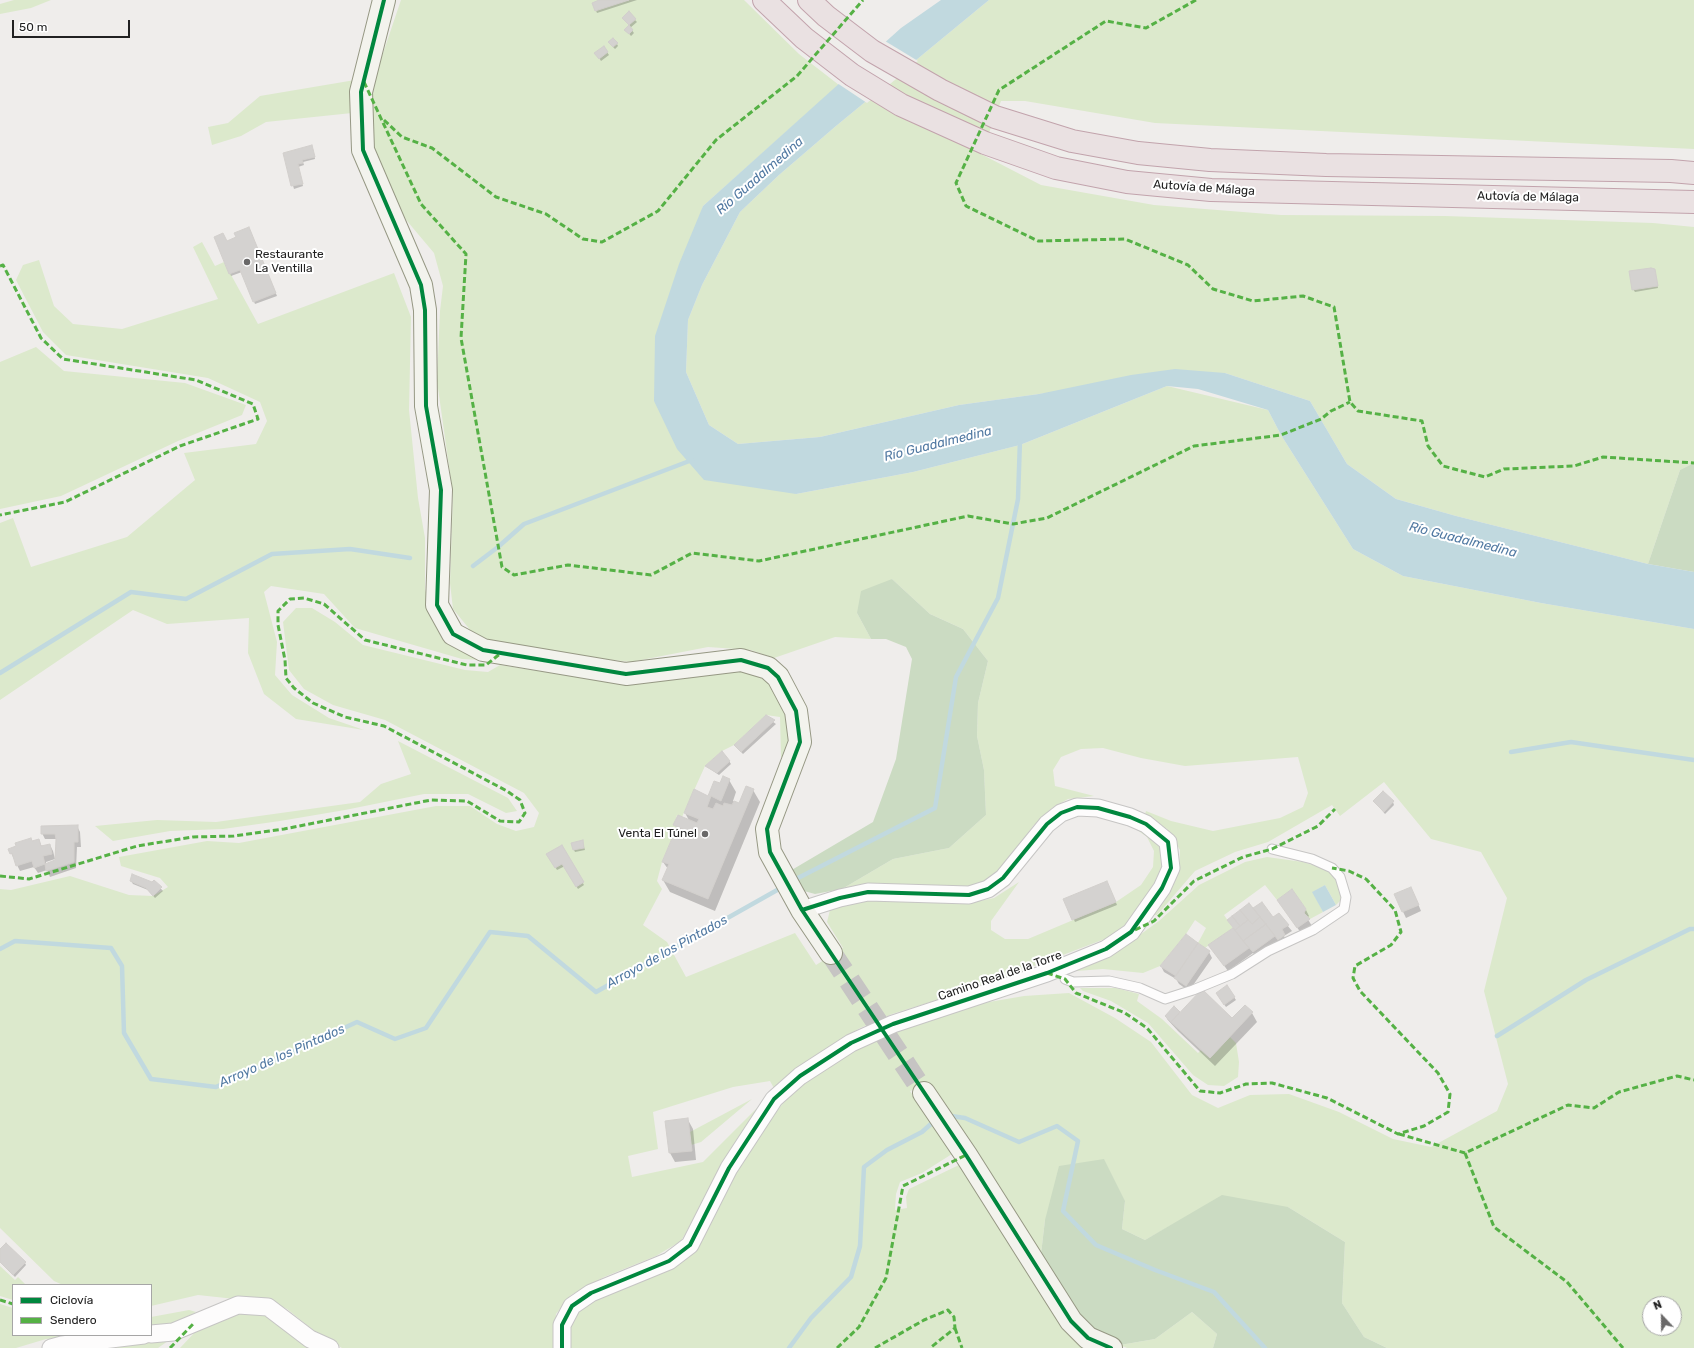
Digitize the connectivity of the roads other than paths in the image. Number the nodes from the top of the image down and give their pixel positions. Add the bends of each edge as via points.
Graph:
1 (384, 0) edge
2 (809, 0) edge
3 (765, 1) edge
4 (1694, 173) edge
5 (1694, 202) edge
6 (1272, 849) dead end
7 (802, 910) junction
8 (831, 953) tunnel mouth
9 (1065, 979) dead end
10 (924, 1092) tunnel mouth
11 (152, 1334) edge
12 (136, 1336) edge
13 (51, 1348) edge
14 (330, 1348) edge
15 (562, 1348) edge
16 (1111, 1348) edge

1 - 7 street via 361,92 363,150 420,285 425,310 426,406 441,490 437,606 453,634 482,650 626,674 741,660 768,668 778,677 796,711 800,742 767,829 770,852
2 - 4 highway via 872,51 940,90 995,117 1072,141 1138,154 1326,165
3 - 5 highway, Autovía de Málaga via 804,38 852,76 901,105 985,143 1056,168 1127,182 1211,190
6 - 9 lane via 1312,859 1332,868 1340,877 1346,897 1344,909 1313,930 1268,951 1232,974 1165,999 1140,988 1109,981 1073,982
7 - 8 street
7 - 15 street, Camino Real de la Torre via 868,892 969,895 988,889 1003,878 1047,824 1061,813 1077,807 1098,808 1130,817 1146,824 1168,842 1171,868 1162,888 1131,932 1106,948 1047,973 893,1024 851,1043 800,1076 774,1099 729,1168 690,1245 669,1261 591,1293 572,1306 562,1325
10 - 16 street via 1071,1321 1088,1338
11 - 14 street via 173,1332 238,1305 268,1307 310,1339
12 - 13 street

